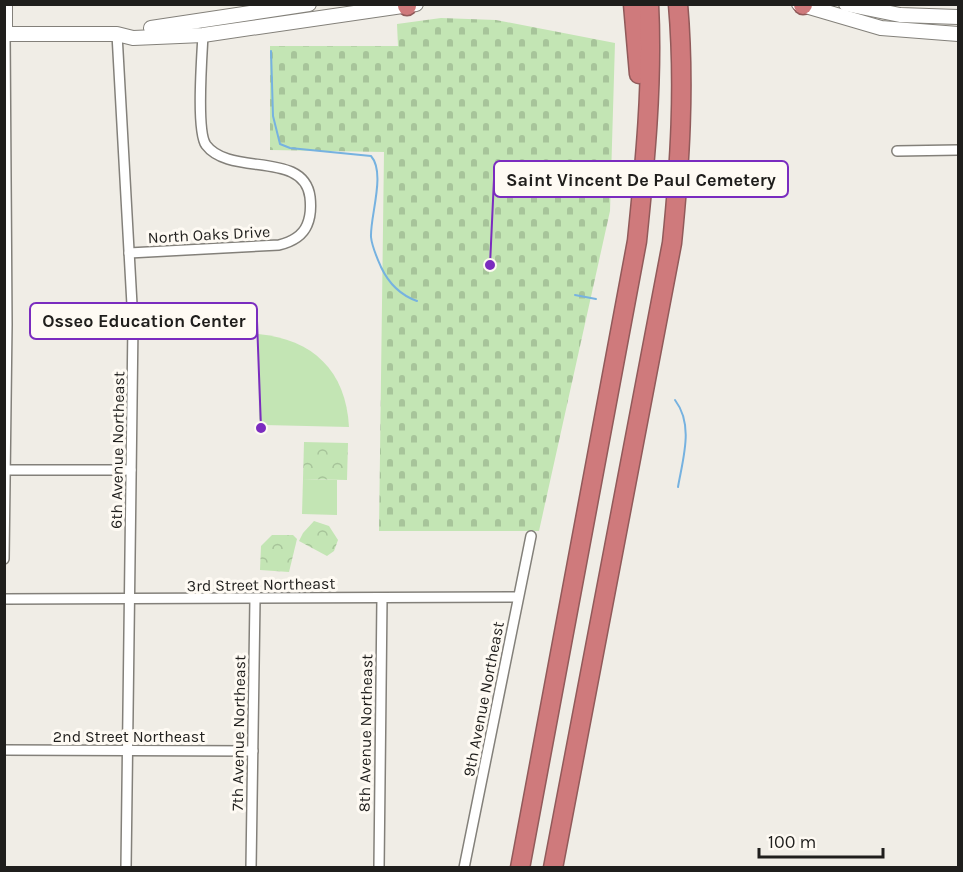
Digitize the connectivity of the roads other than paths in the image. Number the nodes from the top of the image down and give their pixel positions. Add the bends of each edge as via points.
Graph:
1 (5, 4) edge
2 (309, 4) edge
3 (633, 4) edge
4 (649, 4) edge
5 (680, 4) edge
6 (846, 4) edge
7 (410, 5) edge
8 (802, 5) edge
9 (958, 17) edge
10 (5, 34) edge
11 (117, 34) junction
12 (958, 34) edge
13 (203, 35) junction
14 (958, 150) edge
15 (897, 151) dead end
16 (645, 168) junction
17 (129, 254) junction
18 (5, 470) edge
19 (131, 470) junction
20 (531, 536) dead end
21 (4, 559) edge
22 (518, 597) junction
23 (382, 598) junction
24 (4, 599) edge
25 (255, 599) junction
26 (130, 600) junction
27 (4, 750) edge
28 (253, 751) junction
29 (128, 752) junction
30 (126, 867) edge
31 (251, 867) edge
32 (379, 867) edge
33 (464, 867) edge
34 (520, 867) edge
35 (554, 867) edge

1 - 10 street
2 - 11 street
3 - 16 highway
4 - 16 highway
5 - 35 highway via 680,167 672,243
6 - 9 street via 900,15
7 - 13 street
8 - 12 street via 881,28
10 - 11 street
10 - 18 street
11 - 13 street via 133,38
11 - 17 street, 6th Avenue Northeast
13 - 17 street, North Oaks Drive via 201,126 206,145 231,161 283,169 300,177 309,194 308,224 296,238 279,245
14 - 15 street
16 - 34 highway via 637,241
17 - 19 street, 6th Avenue Northeast via 133,323
18 - 19 street
18 - 21 street
19 - 26 street, 6th Avenue Northeast
20 - 22 street, 9th Avenue Northeast
22 - 23 street, 3rd Street Northeast
22 - 33 street, 9th Avenue Northeast
23 - 25 street, 3rd Street Northeast
23 - 32 street, 8th Avenue Northeast
24 - 26 street, 3rd Street Northeast
25 - 26 street, 3rd Street Northeast
25 - 28 street, 7th Avenue Northeast
26 - 29 street, 6th Avenue Northeast
27 - 29 street, 2nd Street Northeast
28 - 29 street, 2nd Street Northeast
28 - 31 street, 7th Avenue Northeast
29 - 30 street, 6th Avenue Northeast

